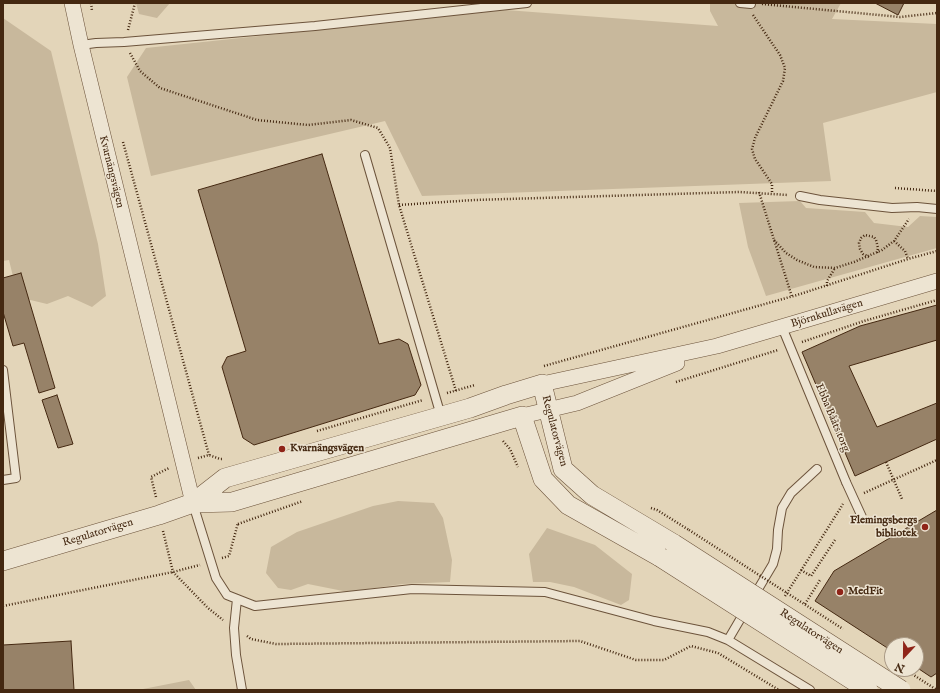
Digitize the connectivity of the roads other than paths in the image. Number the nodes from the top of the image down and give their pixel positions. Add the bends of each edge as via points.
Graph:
1 (72, 3) edge
2 (527, 3) edge
3 (740, 3) edge
4 (751, 4) road end
5 (81, 45) junction
6 (365, 155) dead end
7 (800, 196) road end
8 (937, 208) edge
9 (937, 281) edge
10 (782, 327) junction
11 (717, 346) junction
12 (3, 370) edge
13 (540, 376) junction
14 (515, 392) junction
15 (547, 410) junction
16 (441, 416) junction
17 (522, 416) junction
18 (817, 469) dead end
19 (3, 480) edge
20 (193, 503) junction
21 (862, 517) dead end
22 (3, 561) edge
23 (237, 599) junction
24 (728, 640) junction
25 (242, 690) edge
26 (810, 690) edge
27 (868, 690) edge
28 (901, 690) edge

1 - 5 street, Kvarnängsvägen
2 - 5 lane via 315,26
3 - 4 lane
5 - 20 street, Kvarnängsvägen
6 - 16 lane
7 - 8 lane via 892,208
9 - 10 street, Björnkullavägen
10 - 11 street, Björnkullavägen
10 - 21 lane, Ebba Bååts torg, bridge
11 - 13 street, Björnkullavägen
11 - 15 street, Björnkullavägen via 577,402
12 - 19 lane via 16,478
13 - 14 street, Regulatorvägen
13 - 15 street, Regulatorvägen
14 - 16 street, Regulatorvägen
14 - 17 street
15 - 17 street, Björnkullavägen
15 - 28 street, Regulatorvägen, bridge via 563,469 592,495 674,544
16 - 20 street, Regulatorvägen via 225,478
17 - 20 street, Regulatorvägen via 232,502
17 - 27 street, Regulatorvägen, bridge via 543,479 568,505 660,557
18 - 24 lane via 791,493 782,508 773,564
20 - 22 street, Regulatorvägen
20 - 23 lane via 216,578 227,595
23 - 24 lane via 255,606 412,589 545,592 654,621 708,632
23 - 25 lane via 234,628
24 - 26 lane

